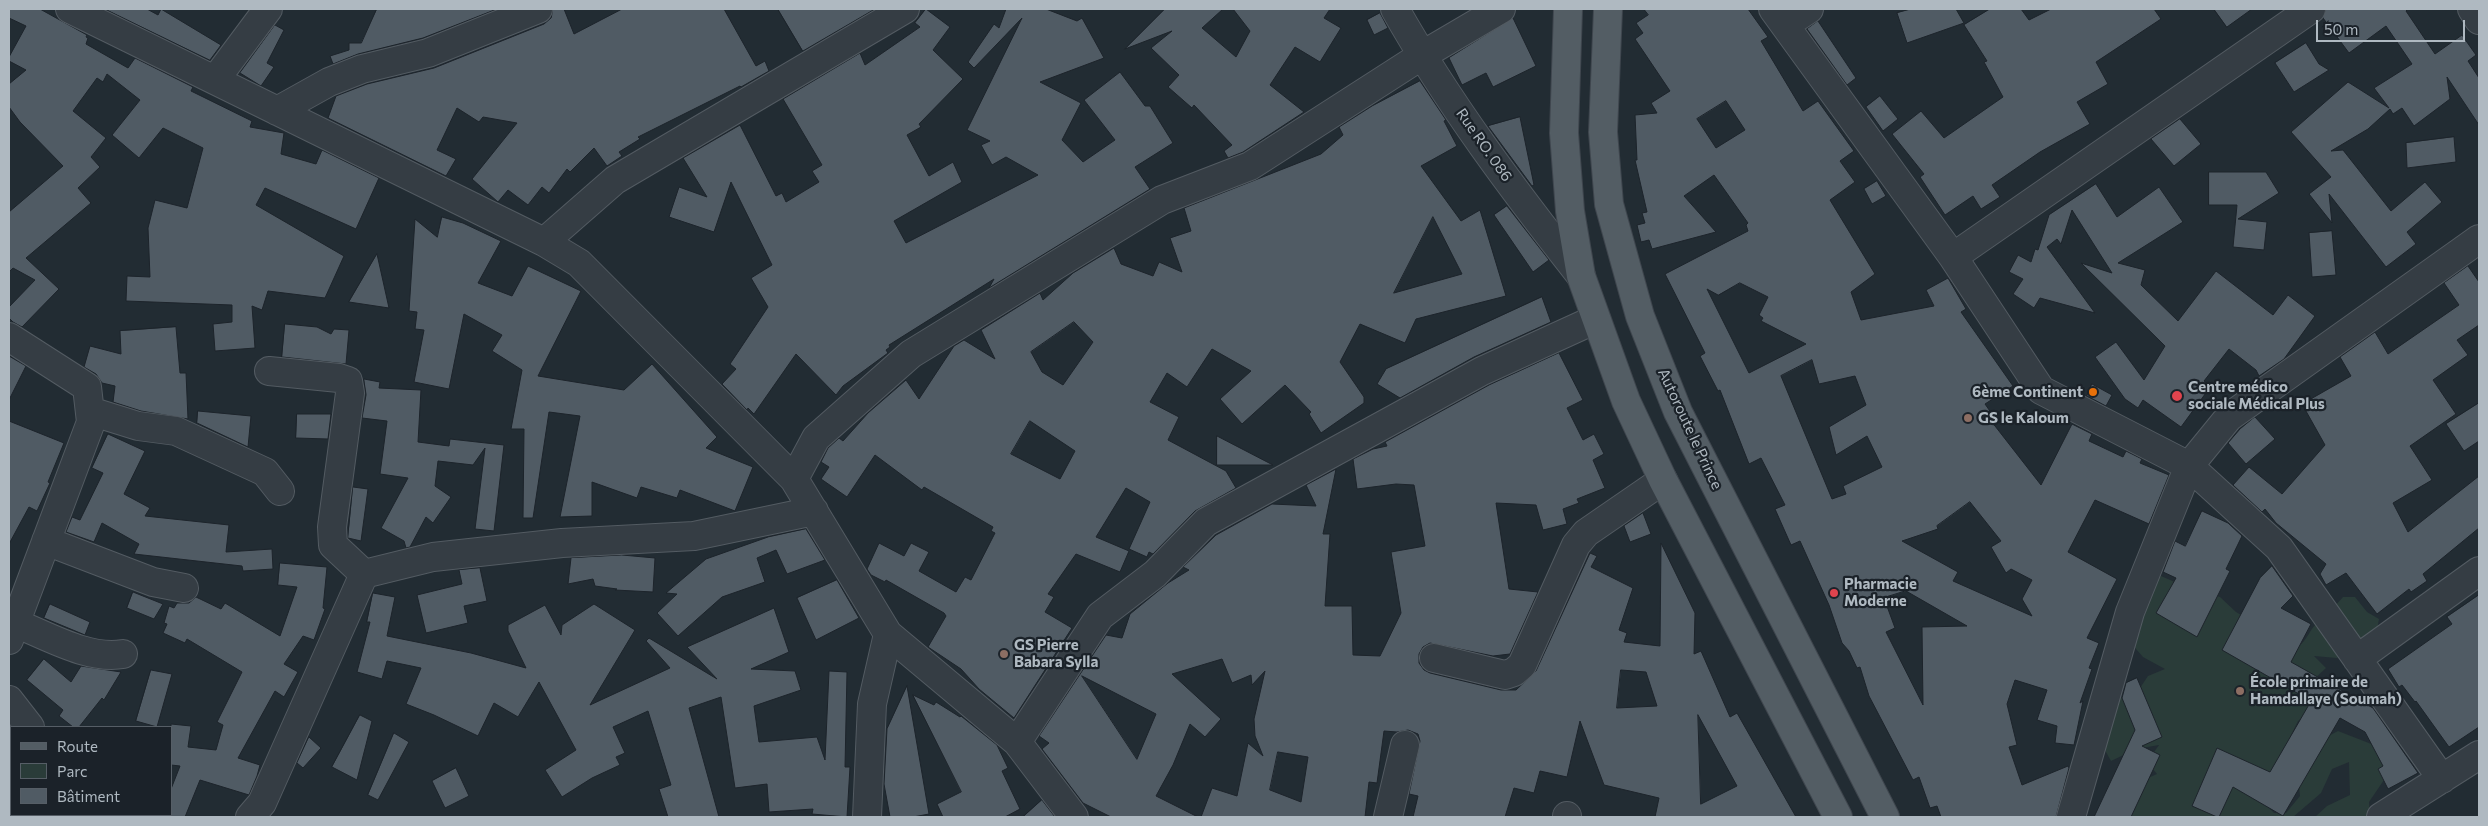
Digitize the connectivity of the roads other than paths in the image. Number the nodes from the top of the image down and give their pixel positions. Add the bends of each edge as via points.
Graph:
1 (70, 9) edge
2 (268, 9) edge
3 (538, 9) edge
4 (905, 9) edge
5 (1395, 9) edge
6 (1501, 9) edge
7 (1568, 9) edge
8 (1608, 9) edge
9 (1809, 9) edge
10 (2311, 9) edge
11 (2472, 9) edge
12 (1779, 17) edge
13 (2479, 20) edge
14 (1422, 56) junction
15 (214, 80) junction
16 (277, 111) junction
17 (2479, 239) edge
18 (544, 242) junction
19 (1953, 257) junction
20 (1581, 276) junction
21 (1596, 319) junction
22 (9, 337) edge
23 (269, 371) dead end
24 (90, 412) junction
25 (2189, 466) junction
26 (794, 479) junction
27 (1663, 480) junction
28 (280, 491) dead end
29 (814, 511) junction
30 (46, 541) junction
31 (2479, 572) edge
32 (364, 574) junction
33 (184, 588) dead end
34 (12, 632) edge
35 (888, 634) junction
36 (123, 654) dead end
37 (1434, 658) dead end
38 (2357, 659) junction
39 (9, 700) edge
40 (29, 726) edge
41 (1017, 742) junction
42 (1405, 745) dead end
43 (2479, 755) edge
44 (2442, 779) junction
45 (250, 817) edge
46 (867, 817) edge
47 (1074, 817) edge
48 (1388, 817) edge
49 (1838, 817) edge
50 (1885, 817) edge
51 (2072, 817) edge
52 (2381, 817) edge

1 - 15 street
2 - 15 street
3 - 16 street via 428,54 362,69 330,82
4 - 18 street via 615,180
5 - 14 street, Rue RO. 086
6 - 14 street
7 - 20 main road via 1564,133 1570,211
8 - 50 main road, Autoroute le Prince via 1603,132 1609,204 1640,316 1678,412
9 - 12 street
10 - 19 street
11 - 13 street
12 - 19 street
14 - 20 street, Rue RO. 086 via 1529,210
14 - 26 street via 1250,166 1162,200 911,354 816,438
15 - 16 street
16 - 18 street
17 - 25 street via 2229,417
18 - 26 street via 579,263
19 - 25 street via 2041,390
20 - 21 main road
21 - 27 main road via 1626,401
21 - 41 street via 1482,371 1206,522 1156,574 1100,616
22 - 24 street via 87,387
23 - 32 street via 348,381 350,393 332,527 333,545
24 - 28 street via 138,426 176,431 265,472
24 - 30 street via 91,422
25 - 38 street via 2279,548
25 - 51 street via 2130,612
26 - 29 street
27 - 37 street via 1586,533 1576,545 1522,664 1514,672 1505,675
27 - 49 main road
29 - 32 street via 694,536 562,543 433,557
29 - 35 street
30 - 33 street via 153,582
30 - 34 street
31 - 38 street
32 - 45 street via 262,803
34 - 36 street via 89,652
35 - 41 street
35 - 46 street via 872,704
38 - 44 street
39 - 40 street
41 - 47 street
42 - 48 street
43 - 44 street
44 - 52 street

